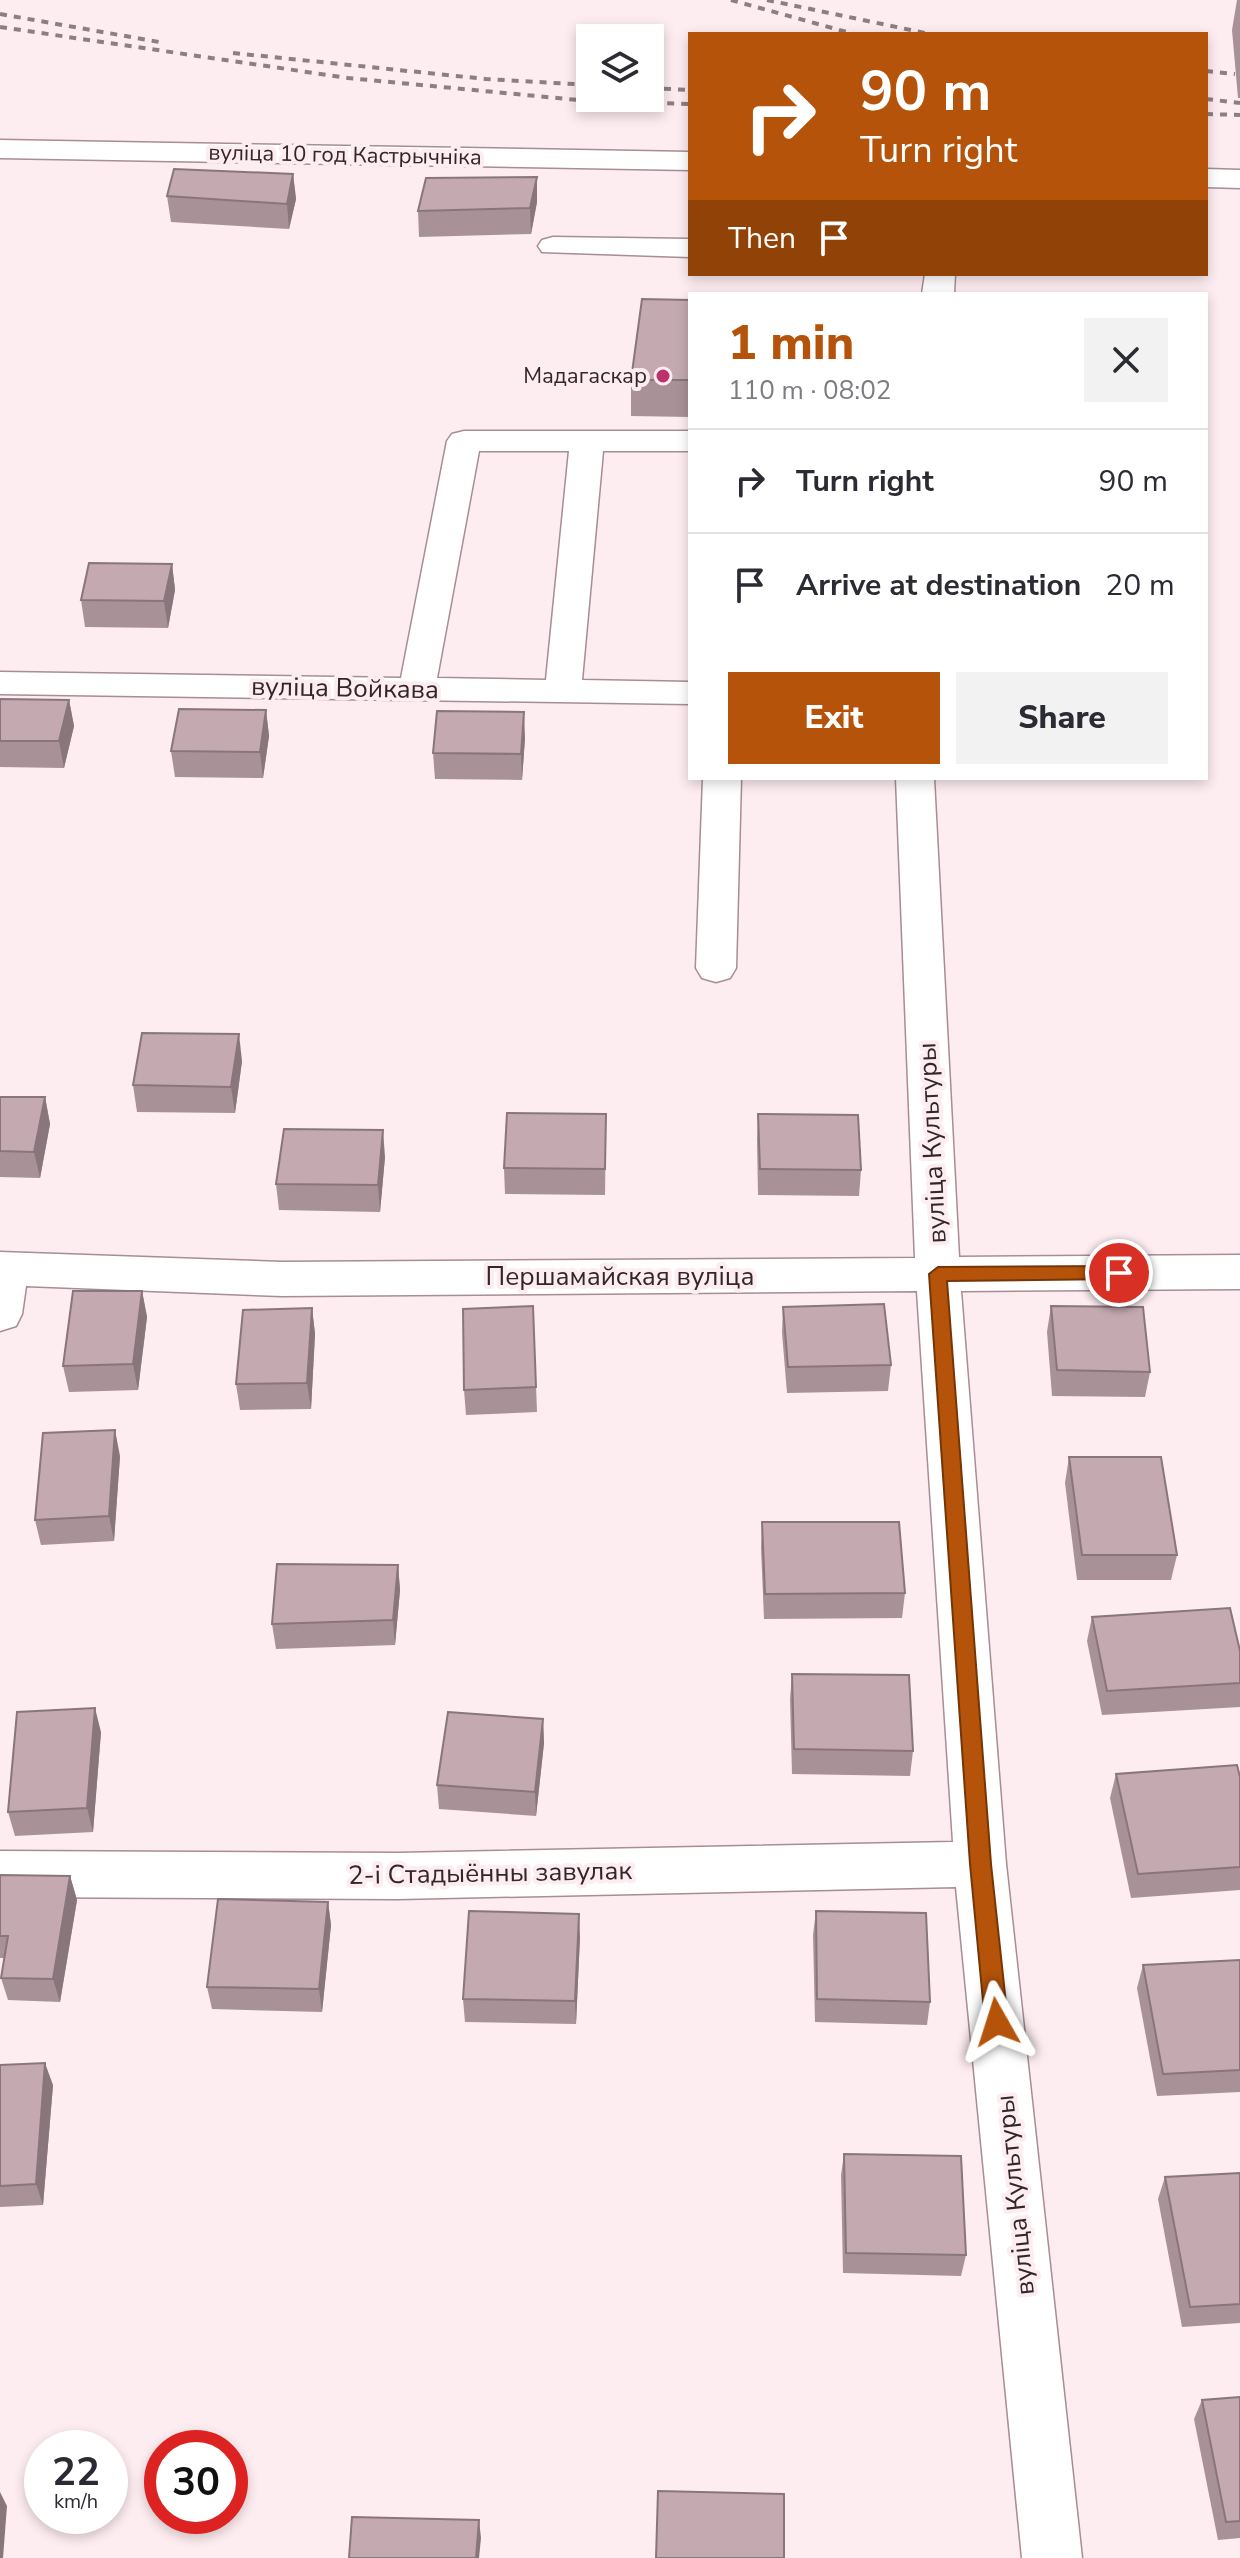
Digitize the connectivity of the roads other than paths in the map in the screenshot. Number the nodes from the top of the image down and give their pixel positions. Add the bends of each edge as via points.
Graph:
1 (0, 149) edge
2 (688, 161) edge
3 (1208, 178) edge
4 (1240, 179) edge
5 (553, 246) dead end
6 (688, 248) edge
7 (587, 441) junction
8 (688, 441) edge
9 (0, 683) edge
10 (417, 689) junction
11 (563, 691) junction
12 (688, 693) edge
13 (722, 780) edge
14 (915, 780) edge
15 (716, 968) dead end
16 (3, 1268) edge
17 (1240, 1272) edge
18 (938, 1274) junction
19 (0, 1314) edge
20 (980, 1864) junction
21 (0, 1874) edge
22 (1052, 2558) edge

1 - 2 street, вуліца 10 год Кастрычніка
3 - 4 street
5 - 6 street
7 - 8 street
7 - 10 street via 464,441
7 - 11 street
9 - 10 street, вуліца Войкава
10 - 11 street, вуліца Войкава
11 - 12 street, вуліца Войкава
13 - 15 street
14 - 18 street, вуліца Культуры
16 - 18 street, Першамайская вуліца via 282,1279
16 - 19 street
17 - 18 street, Першамайская вуліца
18 - 20 street, вуліца Культуры
20 - 21 street, 2-і Стадыённы завулак via 398,1876
20 - 22 street, вуліца Культуры

